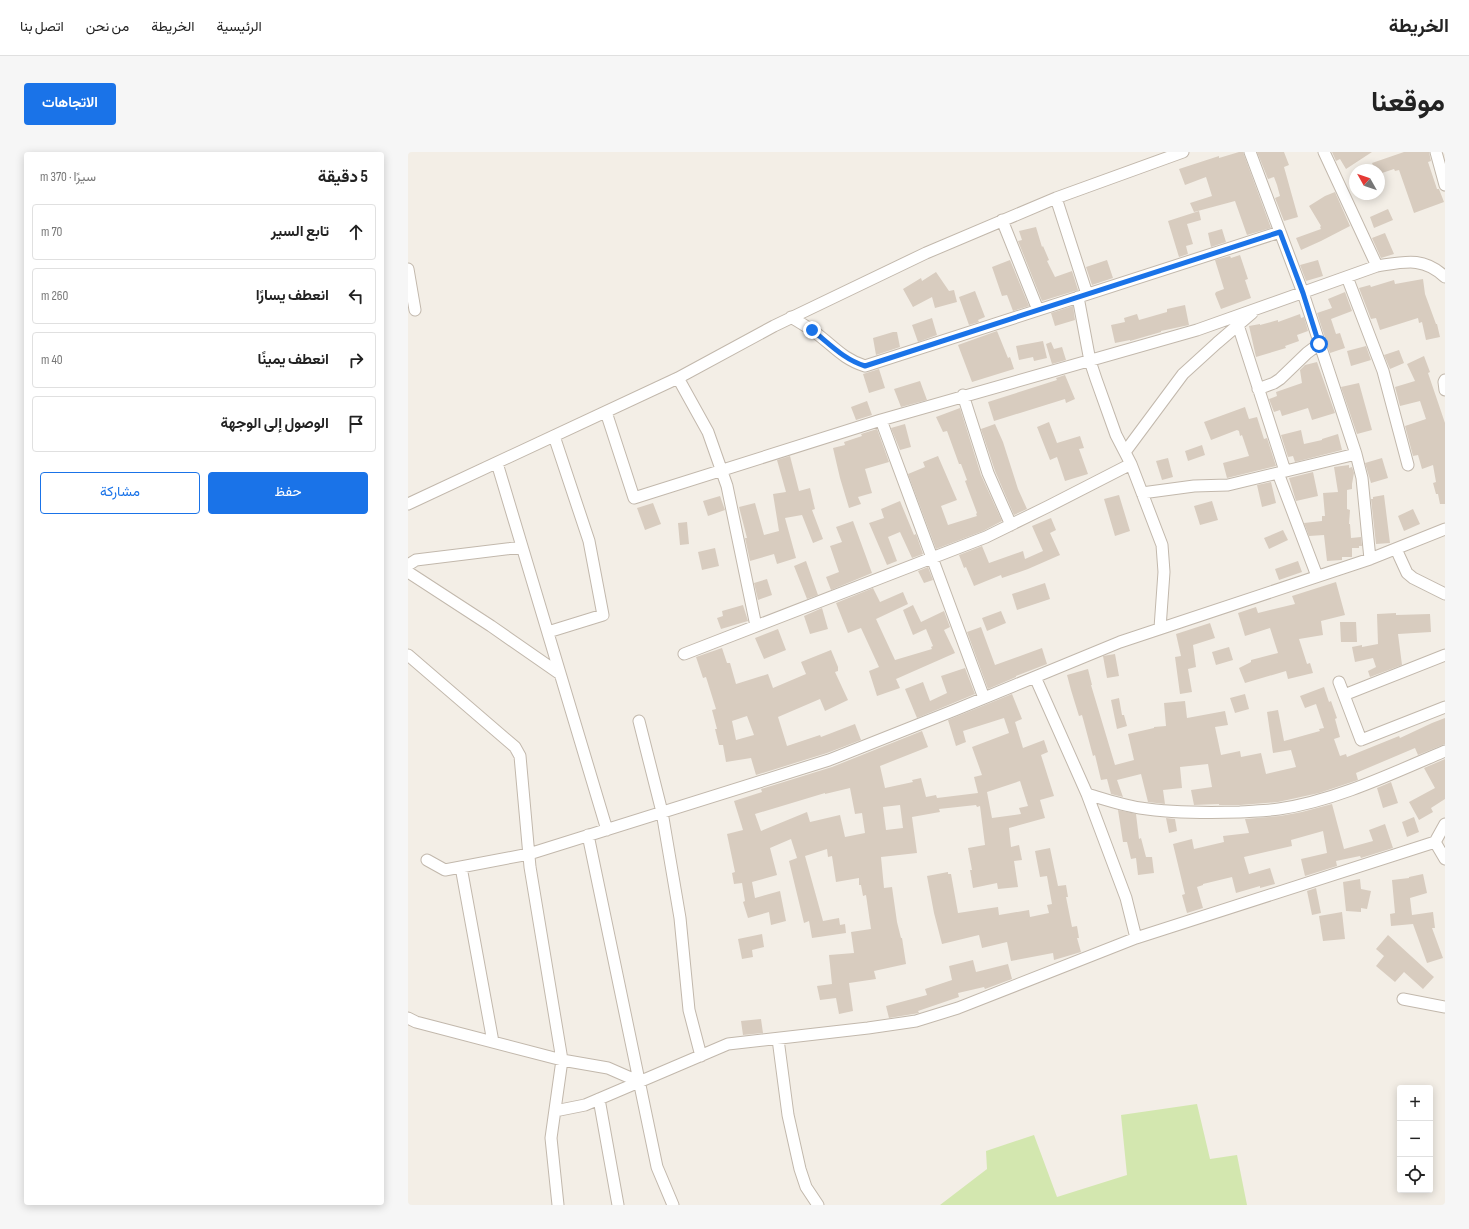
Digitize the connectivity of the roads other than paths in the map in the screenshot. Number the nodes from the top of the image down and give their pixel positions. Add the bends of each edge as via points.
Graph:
1 (1183, 152) edge
2 (1250, 152) edge
3 (1324, 152) edge
4 (1436, 152) edge
5 (1445, 184) edge
6 (1056, 198) junction
7 (1002, 220) junction
8 (1280, 232) junction
9 (1445, 264) edge
10 (1377, 266) junction
11 (1434, 267) junction
12 (408, 269) edge
13 (1347, 277) junction
14 (1445, 277) edge
15 (1303, 293) junction
16 (1082, 296) junction
17 (1257, 309) junction
18 (415, 310) edge
19 (1038, 310) junction
20 (792, 317) junction
21 (1238, 325) junction
22 (1319, 344) junction
23 (1090, 361) junction
24 (678, 378) junction
25 (1445, 380) edge
26 (1258, 389) junction
27 (1445, 390) edge
28 (963, 395) junction
29 (606, 412) junction
30 (881, 420) junction
31 (554, 436) junction
32 (1125, 452) junction
33 (1356, 454) junction
34 (497, 463) junction
35 (1131, 464) junction
36 (1408, 465) dead end
37 (721, 470) junction
38 (1282, 472) junction
39 (1142, 493) junction
40 (408, 504) edge
41 (1011, 525) junction
42 (1445, 529) edge
43 (522, 547) junction
44 (1396, 549) junction
45 (932, 558) junction
46 (1370, 559) junction
47 (408, 565) edge
48 (408, 572) edge
49 (1317, 576) junction
50 (1445, 594) edge
51 (756, 626) junction
52 (1160, 628) junction
53 (548, 632) junction
54 (684, 654) dead end
55 (408, 655) edge
56 (1445, 655) edge
57 (560, 674) junction
58 (1034, 677) junction
59 (1339, 682) dead end
60 (1344, 695) junction
61 (984, 698) junction
62 (1445, 707) edge
63 (639, 721) dead end
64 (1445, 751) edge
65 (1087, 794) junction
66 (662, 812) junction
67 (1445, 824) edge
68 (607, 830) junction
69 (588, 835) junction
70 (1435, 842) junction
71 (529, 854) junction
72 (1445, 859) edge
73 (427, 860) dead end
74 (461, 867) junction
75 (1136, 938) junction
76 (1403, 999) dead end
77 (1445, 1007) edge
78 (408, 1018) edge
79 (778, 1039) junction
80 (493, 1042) junction
81 (701, 1056) junction
82 (562, 1060) junction
83 (640, 1082) junction
84 (599, 1099) junction
85 (555, 1111) junction
86 (558, 1205) edge
87 (618, 1205) edge
88 (673, 1205) edge
89 (818, 1205) edge

1 - 6 street
2 - 8 street
3 - 10 street
4 - 5 street
6 - 7 street
6 - 16 street
7 - 19 street
7 - 20 street
8 - 15 street
8 - 16 street
9 - 11 street
10 - 11 street via 1419,261
10 - 13 street
11 - 14 street
12 - 18 street
13 - 15 street
13 - 36 street via 1383,371
15 - 17 street
15 - 22 street
16 - 19 street
16 - 23 street
17 - 21 street
17 - 23 street via 1197,330
19 - 20 street via 865,366 843,356
20 - 24 street
21 - 26 street
21 - 32 street via 1183,374
22 - 26 street via 1280,379
22 - 33 street
23 - 28 street
23 - 32 street via 1116,435
24 - 29 street
24 - 37 street via 708,432
25 - 27 street
26 - 38 street
28 - 30 street
28 - 41 street via 988,473
29 - 31 street
29 - 37 street via 634,498
30 - 37 street
30 - 45 street
31 - 34 street
31 - 53 street via 589,542 603,615
32 - 35 street
33 - 38 street
33 - 46 street via 1362,478
34 - 40 street
34 - 43 street
35 - 39 street
35 - 41 street
37 - 51 street via 727,486
38 - 39 street via 1228,485 1194,486
38 - 49 street
39 - 52 street via 1162,545 1164,572
41 - 45 street
42 - 44 street
43 - 47 street via 416,560
43 - 53 street
44 - 46 street
44 - 50 street via 1407,573
45 - 51 street
45 - 61 street
46 - 49 street
48 - 57 street
49 - 52 street
51 - 54 street
52 - 58 street
53 - 57 street
55 - 71 street via 515,747 520,756
56 - 60 street
57 - 68 street
58 - 61 street
58 - 65 street
59 - 60 street
60 - 62 street via 1361,740
61 - 66 street via 829,760
63 - 66 street
64 - 65 street via 1346,792 1279,809 1229,812 1165,810 1128,806
65 - 75 street via 1126,898
66 - 68 street
66 - 81 street via 680,918 689,1010
67 - 70 street
68 - 69 street
69 - 71 street
69 - 83 street
70 - 72 street
70 - 75 street
71 - 74 street
71 - 82 street
73 - 74 street via 445,870
74 - 80 street
75 - 79 street via 916,1022
76 - 77 street
78 - 80 street
79 - 81 street via 728,1044
79 - 89 street via 788,1115 800,1169 806,1187
80 - 82 street
81 - 83 street
82 - 83 street via 608,1068
82 - 85 street
83 - 84 street
83 - 88 street via 657,1167
84 - 85 street via 585,1105
84 - 87 street
85 - 86 street via 551,1138

